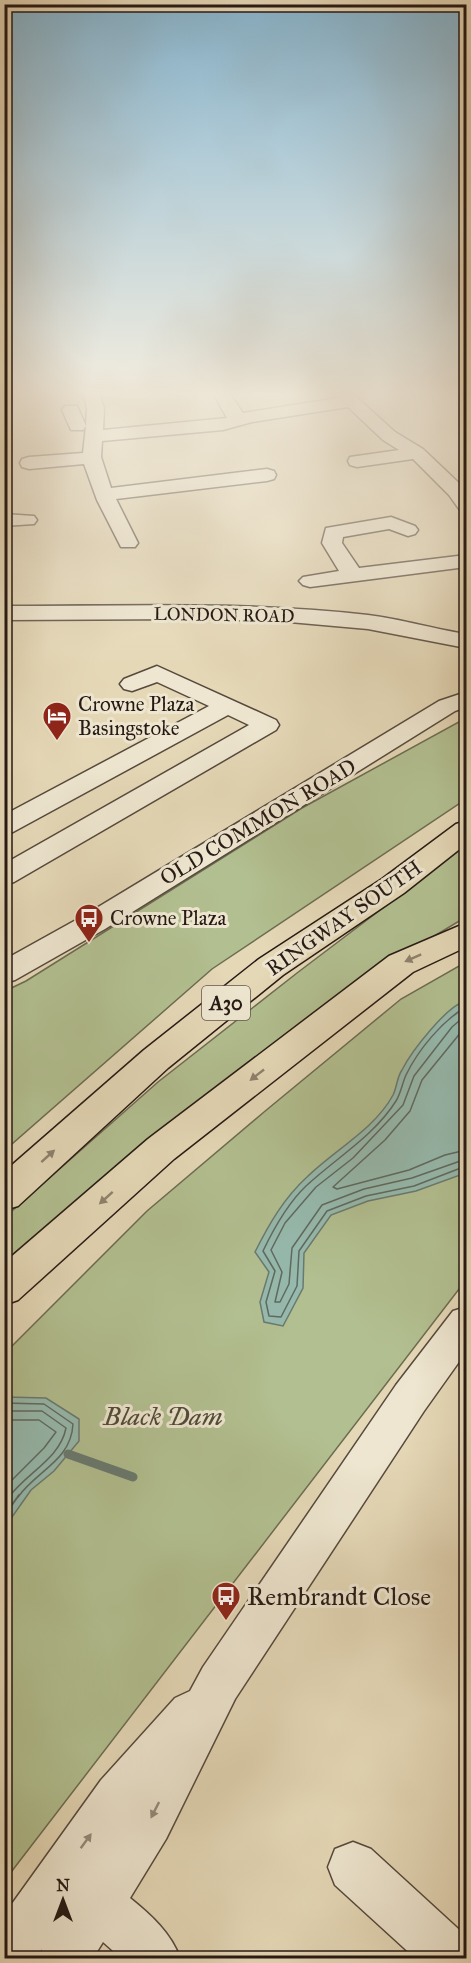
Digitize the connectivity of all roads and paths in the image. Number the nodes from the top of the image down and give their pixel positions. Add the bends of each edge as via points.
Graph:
1 (101, 485) edge
2 (235, 485) edge
3 (452, 485) edge
4 (105, 495) junction
5 (463, 495) edge
6 (4, 520) edge
7 (27, 520) dead end
8 (408, 530) dead end
9 (128, 543) dead end
10 (466, 561) edge
11 (353, 576) junction
12 (310, 581) dead end
13 (4, 613) edge
14 (442, 638) junction
15 (466, 641) edge
16 (466, 655) edge
17 (132, 684) dead end
18 (466, 685) edge
19 (457, 703) edge
20 (228, 706) junction
21 (112, 768) junction
22 (150, 792) junction
23 (48, 803) junction
24 (4, 826) edge
25 (88, 828) junction
26 (466, 830) edge
27 (4, 876) edge
28 (466, 934) edge
29 (4, 973) edge
30 (4, 1195) edge
31 (4, 1288) edge
32 (466, 1323) edge
33 (353, 1867) dead end
34 (79, 1891) junction
35 (5, 1959) edge
36 (64, 1959) edge
37 (154, 1959) edge
38 (452, 1959) edge

1 - 4 street
2 - 4 street
3 - 5 street
4 - 9 street
6 - 7 street
8 - 11 street via 391,523 333,532 332,543
10 - 11 street
11 - 12 street
13 - 14 street, LONDON ROAD via 297,616 379,623
14 - 15 street, LONDON ROAD
14 - 16 street, LONDON ROAD
17 - 20 street via 157,673
18 - 19 street, OLD COMMON ROAD via 461,688
19 - 29 street, OLD COMMON ROAD
20 - 21 street
20 - 22 street via 267,725
21 - 22 street
21 - 23 street
22 - 25 street
23 - 24 street
23 - 25 street
25 - 27 street
30 -> 26 main road, RINGWAY SOUTH / A30 via 156,1059 271,967 393,886
28 -> 31 main road via 401,964 161,1149
32 - 34 street via 410,1398 219,1683 149,1822
33 - 38 street
34 - 35 street
34 - 36 street
34 - 37 street via 131,1931

